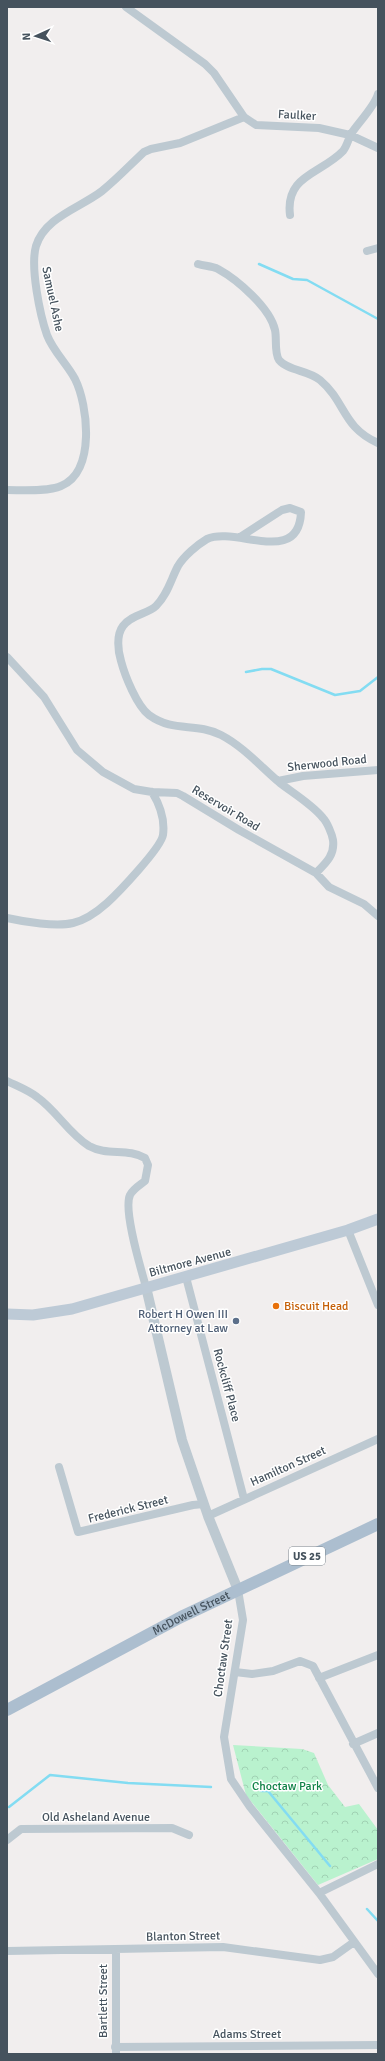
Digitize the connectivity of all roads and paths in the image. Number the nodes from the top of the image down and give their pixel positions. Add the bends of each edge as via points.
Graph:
1 (126, 7) edge
2 (378, 94) edge
3 (244, 117) junction
4 (350, 135) junction
5 (378, 148) edge
6 (290, 215) dead end
7 (378, 248) edge
8 (367, 251) dead end
9 (198, 264) dead end
10 (378, 443) edge
11 (7, 490) edge
12 (240, 537) junction
13 (7, 657) edge
14 (378, 770) edge
15 (278, 781) junction
16 (152, 792) junction
17 (316, 873) junction
18 (378, 916) edge
19 (7, 918) edge
20 (7, 1081) edge
21 (378, 1219) edge
22 (348, 1230) junction
23 (186, 1277) junction
24 (146, 1287) junction
25 (378, 1305) edge
26 (7, 1314) edge
27 (378, 1439) edge
28 (59, 1467) dead end
29 (244, 1499) junction
30 (204, 1504) junction
31 (208, 1516) junction
32 (378, 1524) edge
33 (238, 1590) junction
34 (378, 1655) edge
35 (235, 1672) junction
36 (319, 1678) junction
37 (7, 1710) edge
38 (378, 1733) edge
39 (354, 1744) junction
40 (378, 1788) edge
41 (189, 1835) dead end
42 (7, 1840) edge
43 (378, 1864) edge
44 (319, 1893) junction
45 (354, 1942) junction
46 (116, 1949) junction
47 (7, 1951) edge
48 (378, 1974) edge
49 (378, 2045) edge
50 (115, 2050) edge

1 - 3 street via 205,64
2 - 4 street
3 - 4 street, Faulker via 256,125 319,128
3 - 11 street, Samuel Ashe via 180,143 144,152 101,191 59,217 41,236 36,246 33,271 48,337 74,378 84,404 84,454 76,474 61,486
4 - 5 street, Faulker
4 - 6 street via 342,151 296,185 290,198
7 - 8 street
9 - 10 street via 216,268 236,280 272,320 279,359 285,365 308,372 319,379 331,391 357,431
12 - 12 street, Sherwood Road via 272,543 291,537 301,524 301,512 290,508 282,510
12 - 15 street, Sherwood Road via 208,539 191,552 178,566 171,584 156,607 134,616 122,626 117,642 121,661 138,703 147,713 172,726 203,728 221,735 244,749
13 - 16 street, Reservoir Road via 44,697 77,750 103,772 134,789
14 - 15 street, Sherwood Road via 303,776
15 - 17 street, Sherwood Road via 323,818 333,839 331,857
16 - 17 street, Reservoir Road via 183,796
16 - 19 street via 159,805 163,837 154,852 107,903 88,917 73,923 22,922
17 - 18 street, Reservoir Road via 329,887 364,904
20 - 24 street via 38,1098 77,1138 89,1146 105,1152 131,1153 146,1158 148,1165 145,1181 132,1191 128,1203
21 - 22 main road, Biltmore Avenue
22 - 23 main road, Biltmore Avenue
22 - 25 street
23 - 24 main road, Biltmore Avenue
23 - 29 street, Rockcliff Place
24 - 26 main road, Biltmore Avenue via 52,1313
24 - 30 street, Choctaw Street via 181,1438
27 - 29 street, Hamilton Street
28 - 30 street, Frederick Street via 78,1532
29 - 31 street, Hamilton Street
30 - 31 street, Choctaw Street
31 - 33 street, Choctaw Street
32 - 33 main road, McDowell Street / US 25
33 - 35 street, Choctaw Street via 243,1620
33 - 37 main road, McDowell Street / US 25 via 181,1617
34 - 36 street
35 - 36 street via 252,1674 273,1671 300,1661 313,1666
35 - 44 street, Choctaw Street via 224,1737 231,1779 250,1807
36 - 39 street
38 - 39 street
39 - 40 street
41 - 42 street, Old Asheland Avenue via 172,1828 21,1829
43 - 44 street
44 - 45 street, Choctaw Street
45 - 46 street, Blanton Street via 333,1957 320,1960 223,1947
45 - 48 street, Choctaw Street
46 - 47 street, Blanton Street
46 - 50 street, Bartlett Street
49 - 50 street, Adams Street

